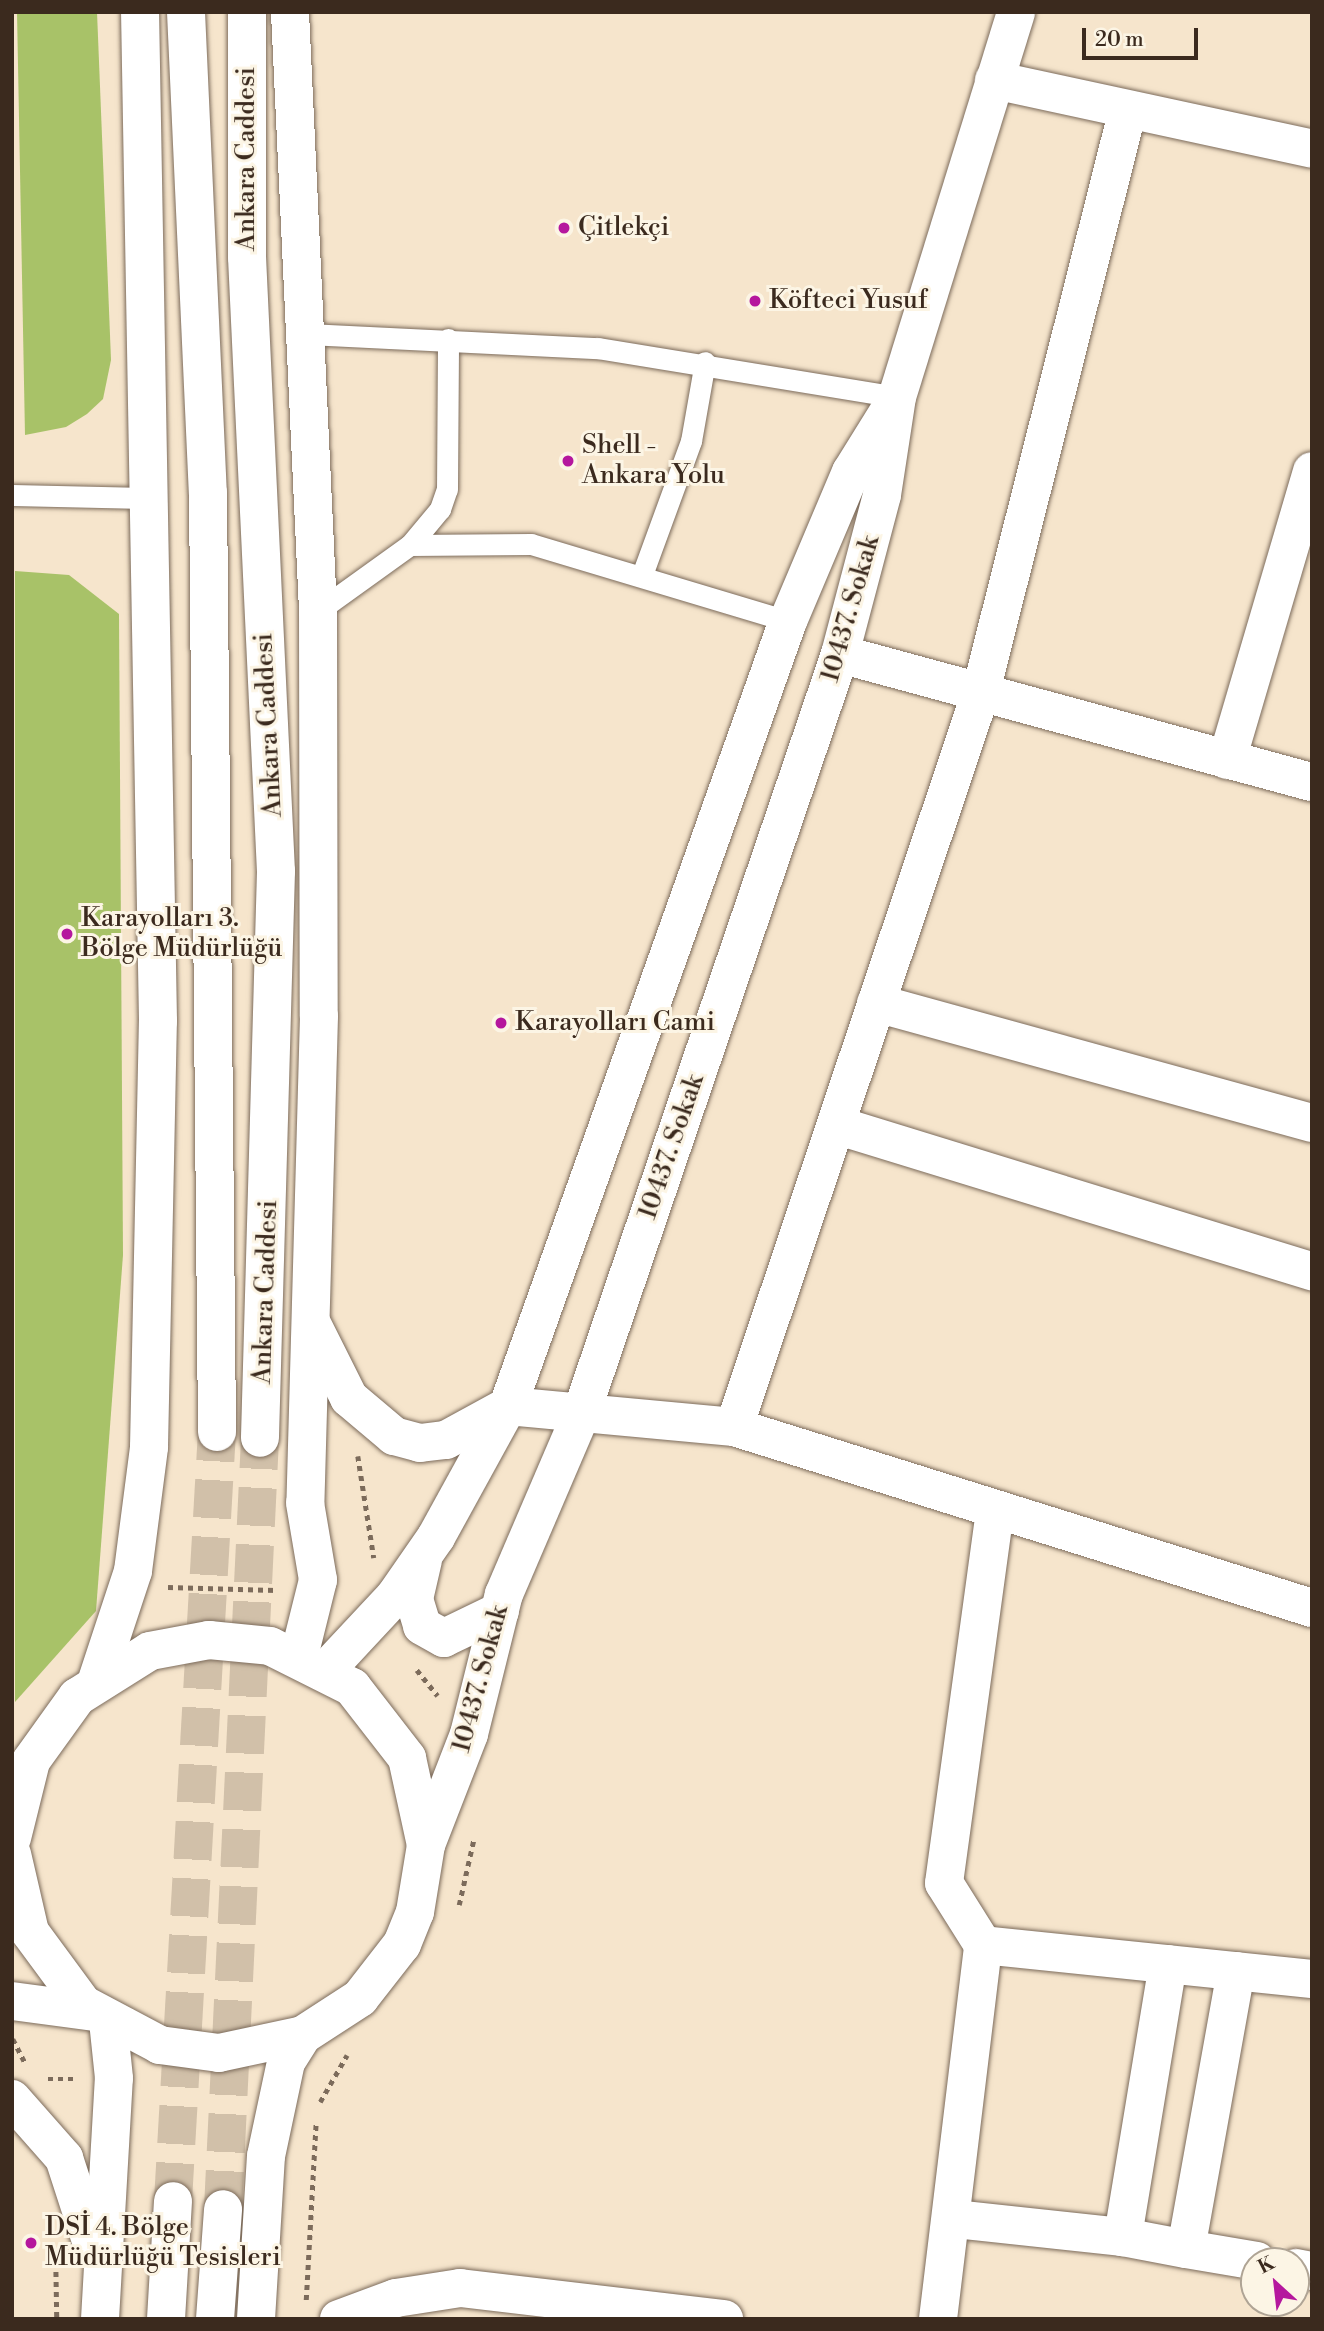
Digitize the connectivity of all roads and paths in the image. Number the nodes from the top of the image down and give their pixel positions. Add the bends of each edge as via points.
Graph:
1 (140, 12) edge
2 (186, 12) edge
3 (247, 12) edge
4 (290, 12) edge
5 (1016, 12) edge
6 (994, 80) junction
7 (1126, 113) junction
8 (1312, 149) edge
9 (308, 334) junction
10 (448, 340) junction
11 (705, 362) junction
12 (897, 397) junction
13 (1312, 471) edge
14 (12, 495) edge
15 (146, 498) junction
16 (410, 545) junction
17 (642, 575) junction
18 (318, 611) junction
19 (788, 621) junction
20 (840, 654) junction
21 (980, 695) junction
22 (1227, 760) junction
23 (1312, 782) edge
24 (876, 1003) junction
25 (1312, 1123) edge
26 (836, 1125) junction
27 (1312, 1271) edge
28 (307, 1314) junction
29 (349, 1398) junction
30 (508, 1406) junction
31 (581, 1414) junction
32 (734, 1427) junction
33 (217, 1432) tunnel mouth
34 (260, 1438) tunnel mouth
35 (995, 1509) junction
36 (425, 1551) junction
37 (374, 1559) junction
38 (318, 1580) junction
39 (129, 1586) junction
40 (1312, 1608) edge
41 (382, 1611) junction
42 (500, 1611) junction
43 (313, 1662) junction
44 (410, 1662) dead end
45 (97, 1680) junction
46 (469, 1734) junction
47 (17, 1790) edge
48 (476, 1830) dead end
49 (12, 1838) edge
50 (426, 1845) junction
51 (12, 1853) edge
52 (456, 1914) dead end
53 (983, 1945) junction
54 (1168, 1964) junction
55 (1236, 1971) junction
56 (1312, 1979) edge
57 (12, 2001) edge
58 (101, 2016) junction
59 (303, 2035) junction
60 (355, 2045) dead end
61 (12, 2099) edge
62 (173, 2201) tunnel mouth
63 (223, 2209) tunnel mouth
64 (954, 2219) junction
65 (1123, 2237) junction
66 (1186, 2249) junction
67 (1240, 2258) edge
68 (100, 2307) edge
69 (526, 2307) edge
70 (323, 2312) edge
71 (166, 2319) edge
72 (215, 2319) edge
73 (256, 2319) edge
74 (724, 2319) edge
75 (938, 2319) edge

1 - 15 street via 149,262
2 - 33 street, Ankara Caddesi via 208,493
3 - 34 street, Ankara Caddesi via 247,257 276,871
4 - 9 street
5 - 6 street, 10437. Sokak
6 - 7 street
6 - 12 street, 10437. Sokak
7 - 8 street
7 - 21 street
9 - 10 lane
9 - 18 street
10 - 11 lane
10 - 16 lane via 447,489
11 - 12 lane
11 - 17 lane via 691,441
12 - 19 street, 10437. Sokak via 851,472
12 - 20 street, 10437. Sokak via 882,495
13 - 22 street
14 - 15 lane
15 - 39 street via 158,1035 149,1447
16 - 17 lane via 531,544
16 - 18 lane
17 - 19 lane
18 - 28 street via 318,1016
19 - 30 street, 10437. Sokak
20 - 21 street
20 - 31 street, 10437. Sokak
21 - 22 street
21 - 24 street
22 - 23 street
24 - 25 street
24 - 26 street
26 - 27 street
26 - 32 street
28 - 29 street
28 - 38 street via 305,1503
29 - 30 street via 375,1425 420,1443 474,1431
29 - 37 path
30 - 31 street
30 - 36 street, 10437. Sokak
31 - 32 street
31 - 42 street, 10437. Sokak
32 - 35 street
35 - 40 street
35 - 53 street via 944,1882
36 - 41 street, 10437. Sokak
36 - 42 street via 414,1599 422,1626 444,1637
37 - 38 path
37 - 41 path
38 - 39 path via 290,1590
38 - 43 street
39 - 45 street
41 - 43 street, 10437. Sokak
42 - 46 street, 10437. Sokak
43 - 45 street via 209,1640 150,1651
43 - 50 street via 392,1732 418,1786
44 - 46 path
45 - 47 street via 59,1716
46 - 50 street, 10437. Sokak
47 - 49 street
48 - 52 path
50 - 59 street via 415,1912 389,1963 360,1998
51 - 58 street via 30,1931 62,1982
53 - 54 street
53 - 64 street
54 - 55 street
54 - 65 street
55 - 56 street
55 - 66 street
57 - 58 street
58 - 59 street via 160,2045 219,2053
58 - 68 street via 114,2078
59 - 73 street via 286,2062 266,2156
60 - 70 path via 317,2106 303,2263
61 - 68 street via 64,2158 89,2228
62 - 71 street
63 - 72 street
64 - 65 street
64 - 75 street
65 - 66 street
66 - 67 street
69 - 70 street via 460,2288
69 - 74 street

